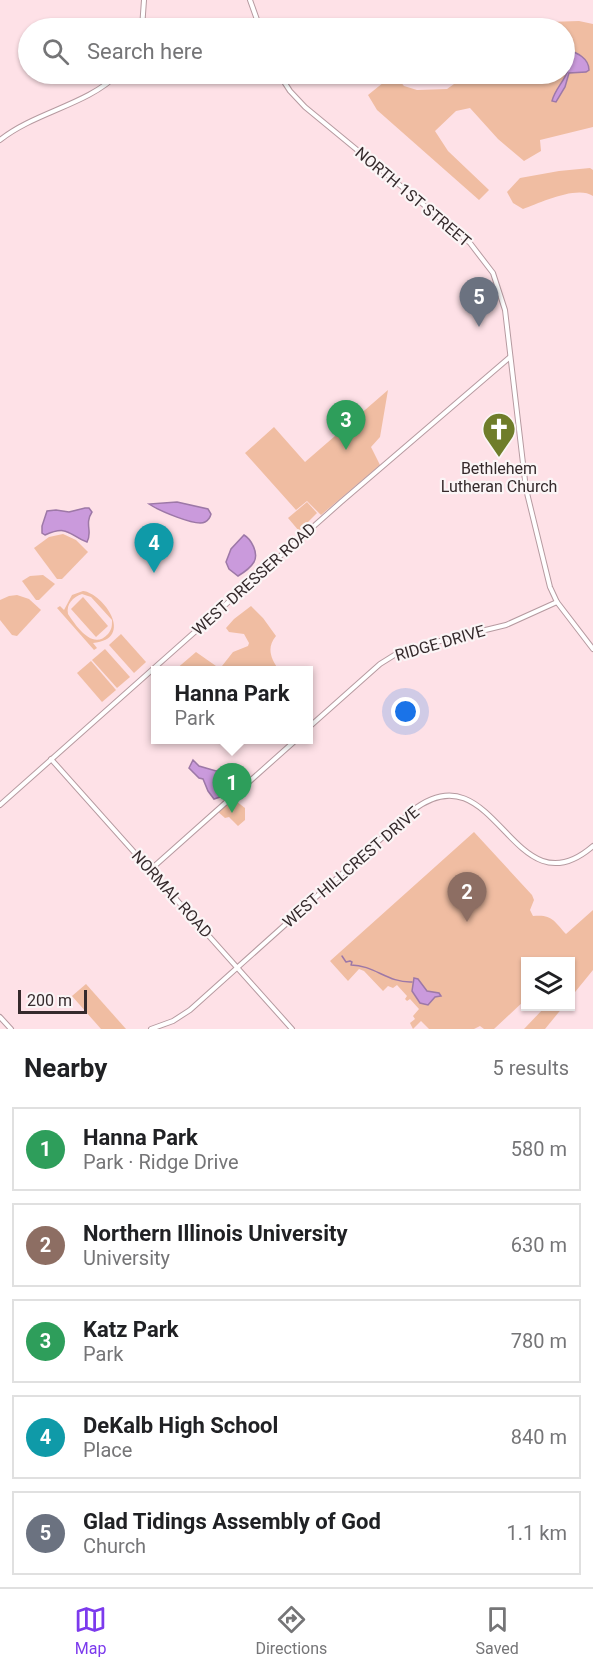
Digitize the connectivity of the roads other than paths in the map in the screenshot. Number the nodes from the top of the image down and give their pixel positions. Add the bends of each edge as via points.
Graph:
1 (144, 0) edge
2 (250, 0) edge
3 (143, 18) edge
4 (256, 18) edge
5 (105, 84) edge
6 (285, 84) edge
7 (0, 140) edge
8 (510, 357) junction
9 (557, 602) junction
10 (593, 649) edge
11 (156, 666) edge
12 (151, 670) edge
13 (313, 724) edge
14 (292, 744) edge
15 (51, 759) junction
16 (0, 805) edge
17 (593, 846) edge
18 (150, 870) junction
19 (238, 967) junction
20 (0, 1017) edge
21 (11, 1029) edge
22 (151, 1029) edge
23 (292, 1029) edge

1 - 3 street
2 - 4 street
5 - 7 street
6 - 8 street, NORTH 1ST STREET via 305,107 478,252 493,273 500,292
8 - 9 street, NORTH 1ST STREET via 526,489
8 - 11 street, WEST DRESSER ROAD
9 - 10 street, NORTH 1ST STREET
9 - 13 street, RIDGE DRIVE via 506,625 396,654
12 - 15 street, WEST DRESSER ROAD
14 - 18 street
15 - 16 street, WEST DRESSER ROAD
15 - 18 street, NORMAL ROAD
17 - 19 street, WEST HILLCREST DRIVE via 570,860 542,860 520,849 486,811 472,802 451,796 432,799 412,812
18 - 19 street, NORMAL ROAD
19 - 22 street, WEST HILLCREST DRIVE via 184,1014
19 - 23 street, NORMAL ROAD
20 - 21 street

